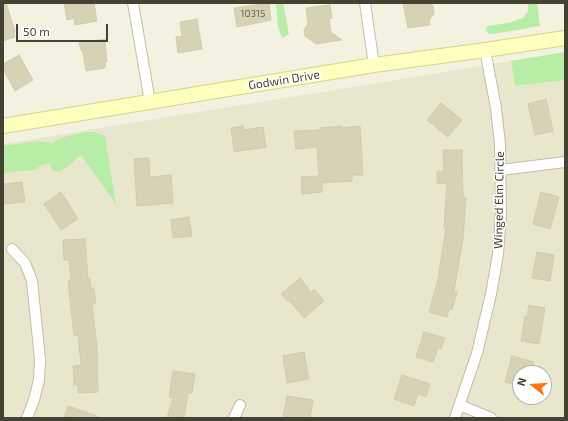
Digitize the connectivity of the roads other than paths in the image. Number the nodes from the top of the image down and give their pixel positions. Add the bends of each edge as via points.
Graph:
1 (133, 3) edge
2 (365, 3) edge
3 (565, 38) edge
4 (485, 50) junction
5 (374, 65) junction
6 (150, 102) junction
7 (3, 126) edge
8 (565, 162) edge
9 (501, 170) junction
10 (12, 250) dead end
11 (240, 405) dead end
12 (460, 405) junction
13 (27, 418) edge
14 (234, 418) edge
15 (455, 418) edge
16 (491, 418) edge

1 - 6 street
2 - 5 street
3 - 4 street, Godwin Drive
4 - 5 street, Godwin Drive
4 - 9 street, Winged Elm Circle via 496,108
5 - 6 street, Godwin Drive
6 - 7 street, Godwin Drive
8 - 9 street
9 - 12 street, Winged Elm Circle via 498,254 477,353
10 - 13 street via 25,263 32,281 40,359 39,380
11 - 14 street
12 - 15 street, Winged Elm Circle
12 - 16 street

